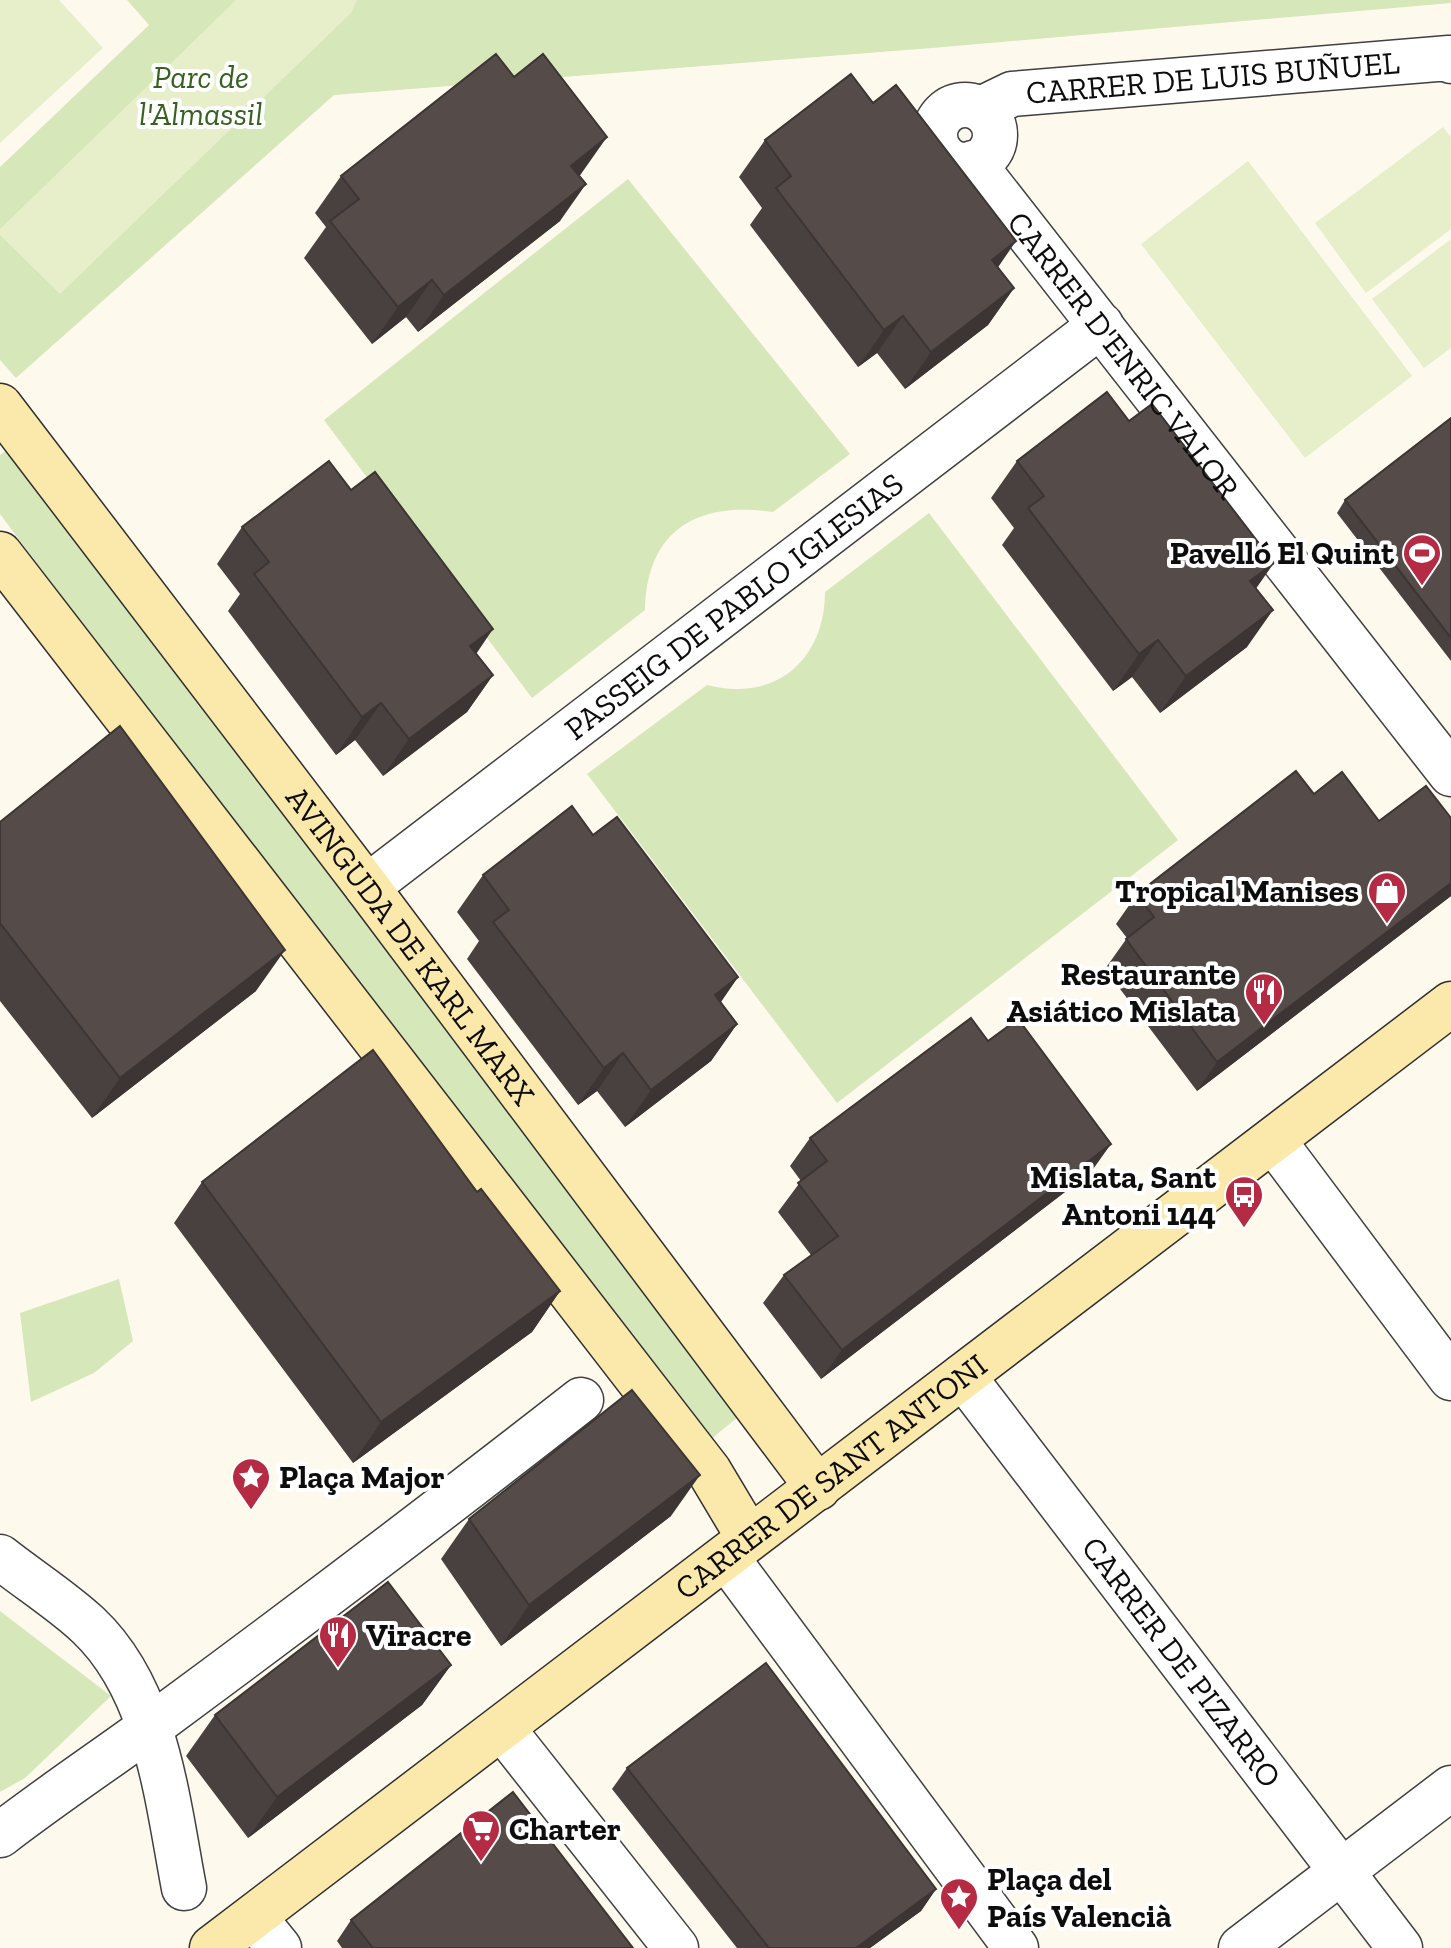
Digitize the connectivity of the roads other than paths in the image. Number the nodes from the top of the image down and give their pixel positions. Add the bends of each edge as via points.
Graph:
1 (1450, 59) edge
2 (973, 163) joint
3 (1101, 325) junction
4 (6, 422) edge
5 (0, 554) edge
6 (1451, 774) edge
7 (367, 887) junction
8 (1451, 1004) edge
9 (1273, 1140) junction
10 (963, 1376) junction
11 (1451, 1378) edge
12 (581, 1400) dead end
13 (818, 1488) junction
14 (738, 1548) junction
15 (0, 1557) edge
16 (148, 1728) junction
17 (502, 1728) junction
18 (1451, 1788) edge
19 (0, 1835) edge
20 (1341, 1871) junction
21 (184, 1888) dead end
22 (266, 1932) edge
23 (212, 1948) edge
24 (676, 1948) edge
25 (1016, 1948) edge
26 (1241, 1948) edge
27 (1400, 1948) edge

1 - 2 street, CARRER DE LUIS BUÑUEL via 1012,94 981,109 995,133 990,152
2 - 3 street, CARRER D'ENRIC VALOR
3 - 6 street, CARRER D'ENRIC VALOR
3 - 7 street, PASSEIG DE PABLO IGLESIAS
4 - 7 street, AVINGUDA DE KARL MARX
5 - 14 street via 709,1471
7 - 13 street, AVINGUDA DE KARL MARX
8 - 9 street, CARRER DE SANT ANTONI
9 - 10 street, CARRER DE SANT ANTONI
9 - 11 street
10 - 13 street, CARRER DE SANT ANTONI
10 - 20 street, CARRER DE PIZARRO
12 - 16 street via 407,1537
13 - 14 street, CARRER DE SANT ANTONI
14 - 17 street, CARRER DE SANT ANTONI
14 - 25 street
15 - 16 street via 89,1626 128,1676
16 - 19 street
16 - 21 street
17 - 22 street, CARRER DE SANT ANTONI
17 - 24 street
18 - 20 street
20 - 26 street
20 - 27 street, CARRER DE PIZARRO
22 - 23 street, CARRER DE SANT ANTONI

